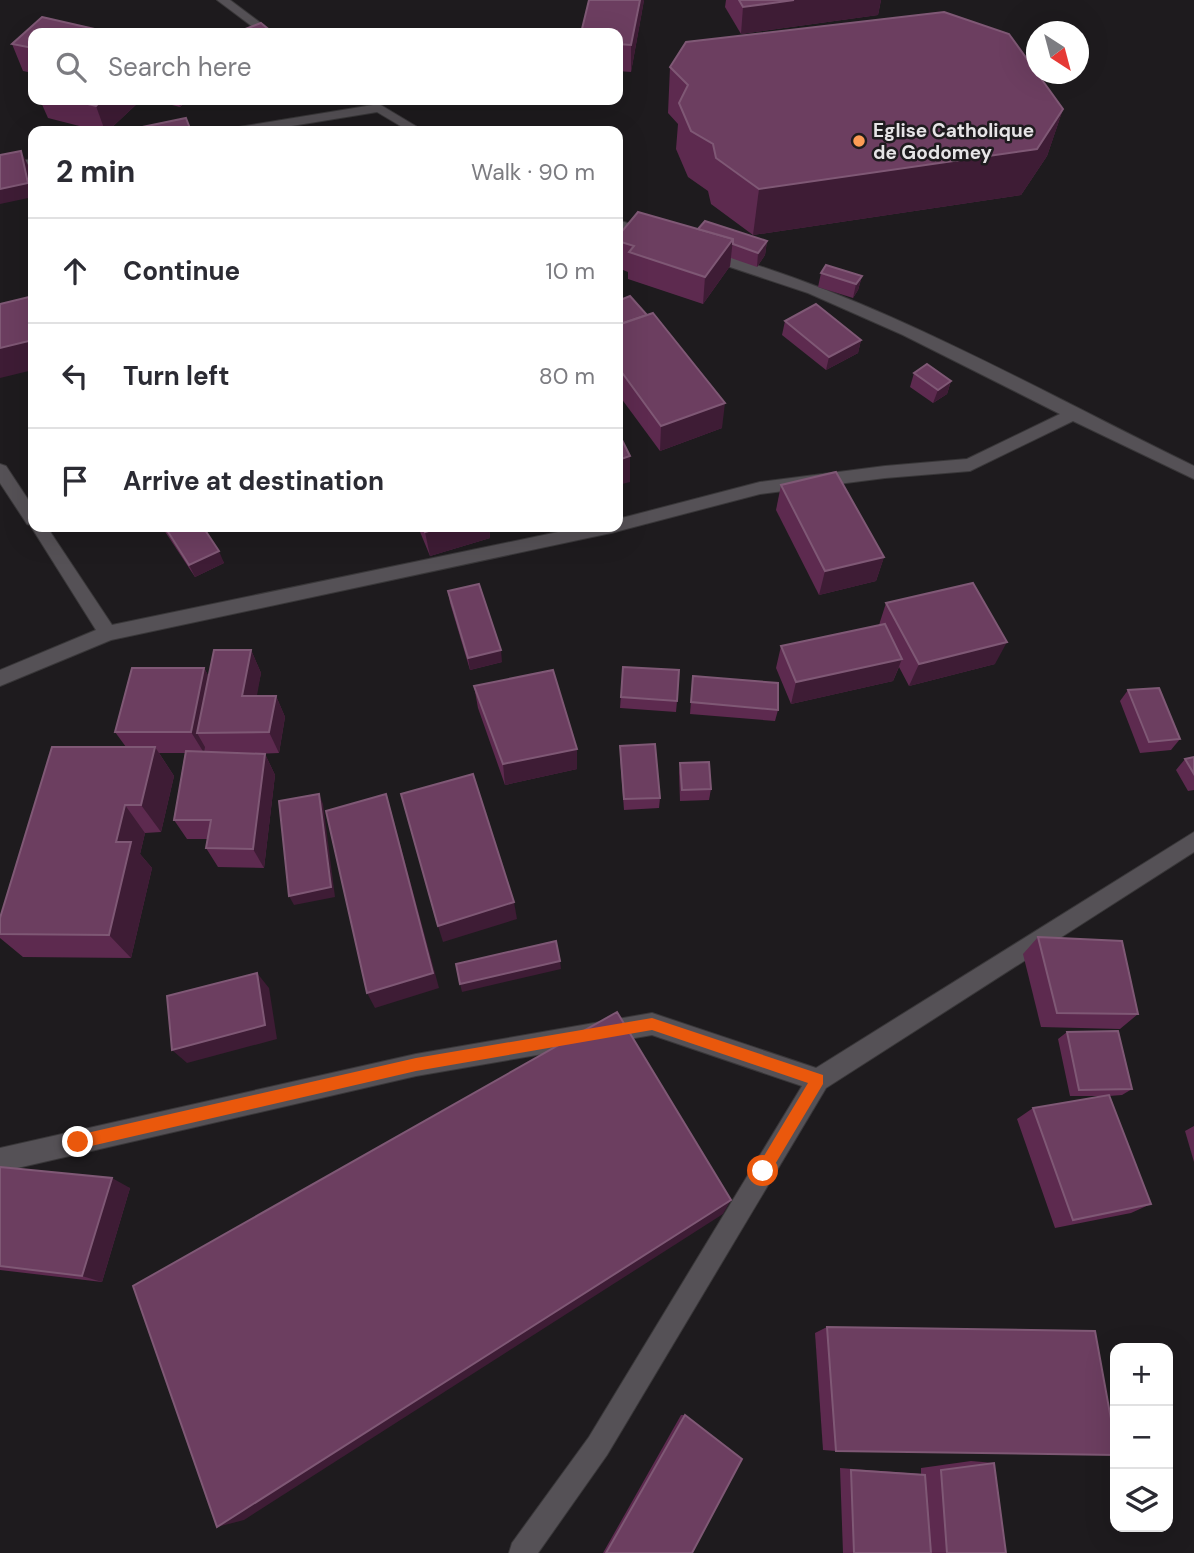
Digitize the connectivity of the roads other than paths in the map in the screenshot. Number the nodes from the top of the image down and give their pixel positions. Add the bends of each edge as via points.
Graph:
1 (223, 0) edge
2 (261, 28) edge
3 (374, 105) edge
4 (379, 108) junction
5 (269, 126) edge
6 (410, 126) edge
7 (28, 164) edge
8 (0, 168) edge
9 (623, 226) edge
10 (670, 242) edge
11 (696, 250) edge
12 (1073, 414) junction
13 (0, 470) edge
14 (1194, 473) edge
15 (28, 512) edge
16 (623, 524) edge
17 (41, 532) edge
18 (587, 532) edge
19 (108, 633) junction
20 (0, 678) edge
21 (1194, 841) edge
22 (818, 1080) junction
23 (0, 1160) edge
24 (522, 1553) edge

1 - 2 street
3 - 4 street
4 - 5 street
4 - 6 street
7 - 8 street
9 - 10 street
11 - 12 street via 813,290 896,326
12 - 14 street
12 - 16 street via 970,465 760,488
13 - 15 street
17 - 19 street
18 - 19 street
19 - 20 street
21 - 22 street
22 - 23 street via 652,1024 416,1065
22 - 24 street via 598,1446

